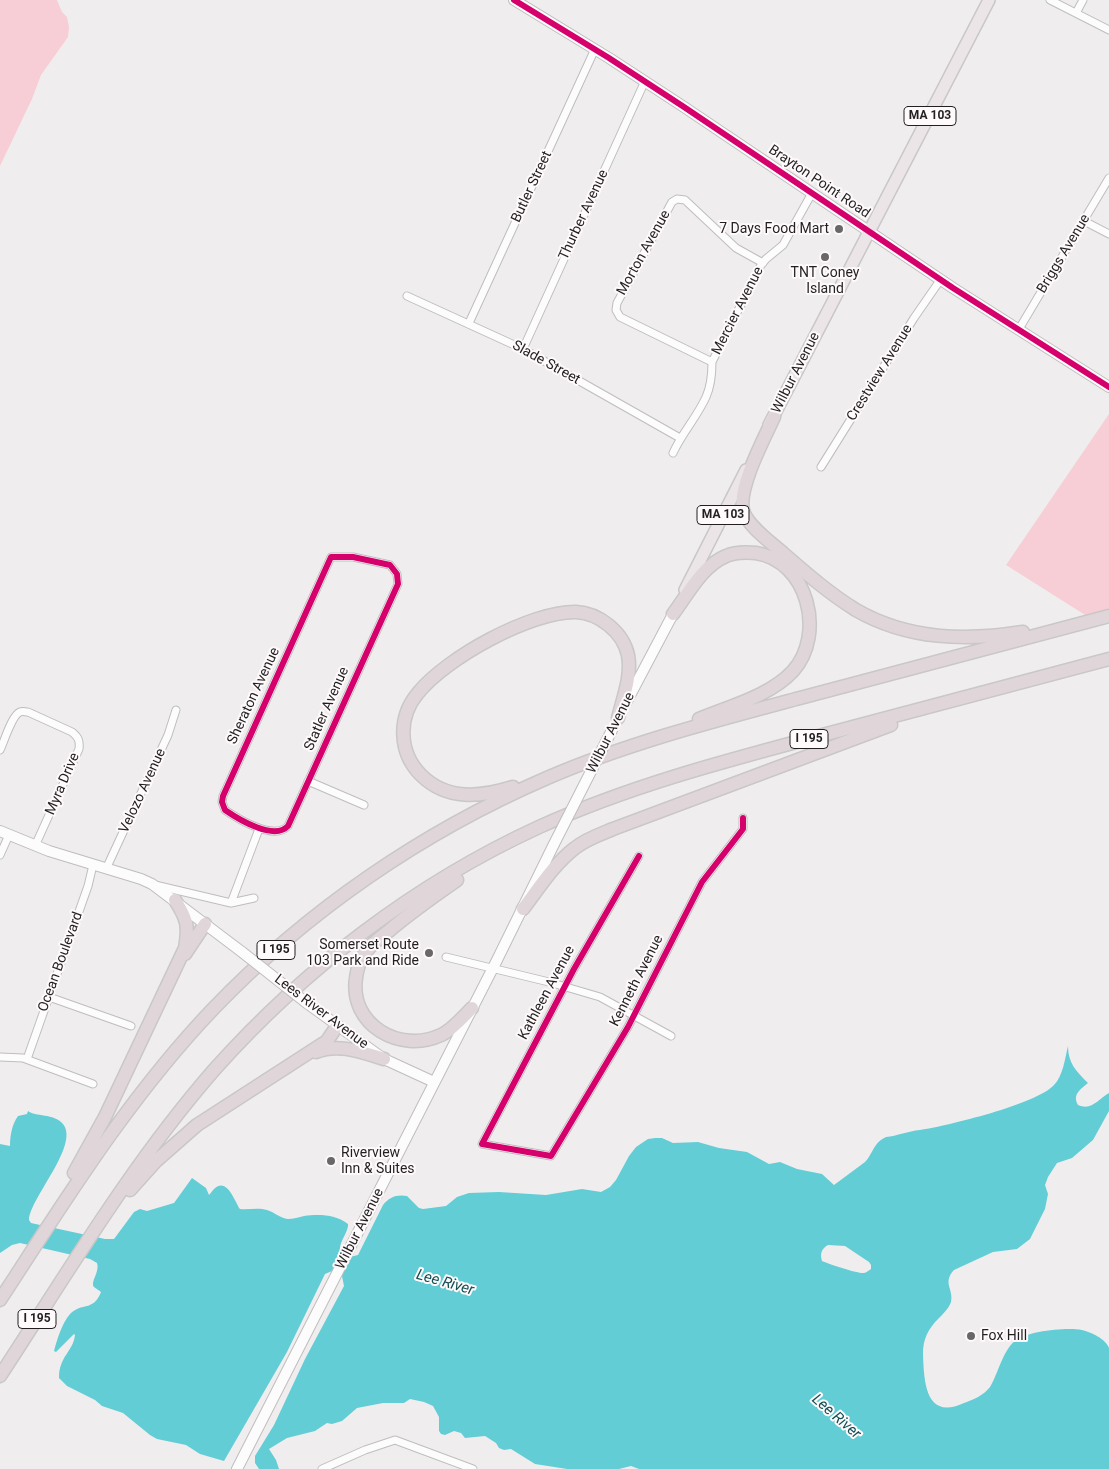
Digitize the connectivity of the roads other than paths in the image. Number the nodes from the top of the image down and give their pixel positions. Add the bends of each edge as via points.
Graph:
1 (514, 0) edge
2 (988, 0) edge
3 (1050, 0) edge
4 (1083, 0) edge
5 (1076, 13) junction
6 (1109, 30) edge
7 (595, 49) junction
8 (645, 81) junction
9 (1109, 178) edge
10 (812, 193) junction
11 (1084, 221) junction
12 (869, 231) junction
13 (1109, 234) edge
14 (763, 263) junction
15 (941, 279) junction
16 (407, 296) dead end
17 (469, 324) junction
18 (1019, 329) junction
19 (523, 349) junction
20 (712, 362) junction
21 (1109, 387) edge
22 (774, 417) junction
23 (680, 438) junction
24 (673, 452) dead end
25 (821, 468) dead end
26 (331, 557) joint
27 (673, 614) junction
28 (1109, 616) edge
29 (1087, 622) junction
30 (1109, 659) edge
31 (969, 696) junction
32 (176, 710) dead end
33 (615, 723) junction
34 (638, 744) junction
35 (0, 750) edge
36 (570, 769) junction
37 (308, 781) junction
38 (364, 805) dead end
39 (743, 818) dead end
40 (259, 828) junction
41 (4, 833) edge
42 (516, 839) junction
43 (35, 846) junction
44 (0, 855) edge
45 (638, 856) dead end
46 (93, 865) junction
47 (106, 869) junction
48 (152, 884) junction
49 (254, 898) dead end
50 (175, 900) junction
51 (231, 903) junction
52 (523, 909) junction
53 (206, 924) junction
54 (446, 957) dead end
55 (493, 968) junction
56 (171, 978) junction
57 (565, 987) junction
58 (49, 996) junction
59 (472, 1008) junction
60 (634, 1015) junction
61 (131, 1026) dead end
62 (337, 1026) junction
63 (671, 1036) dead end
64 (0, 1057) edge
65 (302, 1058) junction
66 (384, 1059) junction
67 (27, 1060) junction
68 (434, 1082) junction
69 (93, 1084) dead end
70 (551, 1156) joint
71 (53, 1219) junction
72 (98, 1226) junction
73 (0, 1300) edge
74 (0, 1376) edge
75 (237, 1469) edge
76 (322, 1469) edge
77 (473, 1469) edge

1 - 7 main road, Brayton Point Road
2 - 12 main road, Wilbur Avenue / MA 103
3 - 5 street
4 - 5 street
5 - 6 street
7 - 8 main road, Brayton Point Road
7 - 17 street, Butler Street
8 - 10 main road, Brayton Point Road
8 - 19 street, Thurber Avenue
9 - 11 street, Briggs Avenue
10 - 12 main road, Brayton Point Road
10 - 14 street, Mercier Avenue via 783,245
11 - 13 street
11 - 18 street, Briggs Avenue
12 - 15 main road, Brayton Point Road
12 - 22 main road, Wilbur Avenue / MA 103
14 - 20 street, Mercier Avenue
14 - 20 street, Morton Avenue via 736,248 685,200 677,199 672,202 617,303 620,317
15 - 18 main road, Brayton Point Road
15 - 25 street, Crestview Avenue
16 - 17 street, Slade Street
17 - 19 street, Slade Street
18 - 21 main road, Brayton Point Road
19 - 23 street, Slade Street
20 - 23 street, Mercier Avenue via 706,398
22 - 27 main road, Wilbur Avenue / MA 103
22 - 29 highway via 747,479 743,502 745,516 824,588 855,609 912,632 950,637 1005,634
23 - 24 street, Mercier Avenue
26 - 37 street, Statler Avenue via 383,563 394,568 398,584
26 - 40 street, Sheraton Avenue via 223,796 225,810
27 - 33 main road, Wilbur Avenue / MA 103
27 - 34 highway via 715,562 726,555 761,554 780,562 801,586 808,608 808,644 793,671 775,687
28 - 29 highway, I 195
29 - 34 highway, I 195
30 - 31 highway, I 195
31 - 42 highway, I 195 via 670,777 603,800
31 - 52 highway via 600,835 567,855
32 - 47 street, Velozo Avenue via 168,735
33 - 36 highway via 628,679 625,646 607,624 590,614 577,612 550,616 488,641 450,664 428,683 406,713 404,738 409,760 428,782 444,791 463,795 491,794
33 - 52 main road, Wilbur Avenue / MA 103, bridge
34 - 36 highway, I 195
35 - 43 street, Myra Drive via 14,718 22,711 78,737 79,749
36 - 71 highway, I 195 via 483,808 420,844 360,883 285,942 220,1002 166,1061 108,1136
37 - 38 street
37 - 40 street, Statler Avenue via 285,829 273,832
39 - 60 street, Kenneth Avenue via 743,829 702,882
40 - 51 street
41 - 43 main road, Lees River Avenue
41 - 44 street
42 - 59 highway via 429,899 376,941 364,954 356,975 358,1007 364,1016 381,1033 403,1041 422,1041 442,1035
42 - 72 highway, I 195 via 393,911 288,995 231,1051 190,1099 141,1162
43 - 46 main road, Lees River Avenue
45 - 57 street, Kathleen Avenue
46 - 47 main road, Lees River Avenue
46 - 58 street, Ocean Boulevard
47 - 48 main road, Lees River Avenue
48 - 50 main road, Lees River Avenue
48 - 51 street
49 - 51 street
50 - 53 main road, Lees River Avenue
50 - 56 highway via 186,917 187,930 185,948
52 - 55 main road, Wilbur Avenue / MA 103
53 - 56 highway
53 - 62 main road, Lees River Avenue, bridge
54 - 55 street
55 - 57 street
55 - 59 main road, Wilbur Avenue / MA 103
56 - 71 highway
57 - 60 street via 600,997
57 - 70 street, Kathleen Avenue via 482,1144
58 - 61 street
58 - 67 street, Ocean Boulevard
59 - 68 main road, Wilbur Avenue / MA 103
60 - 63 street
60 - 70 street, Kenneth Avenue
62 - 65 highway via 327,1041
62 - 66 main road, Lees River Avenue
64 - 67 street
65 - 66 highway via 336,1048 352,1049
65 - 72 highway via 198,1125 156,1161
66 - 68 main road, Lees River Avenue
67 - 69 street
68 - 75 main road, Wilbur Avenue / MA 103
71 - 73 highway, I 195
72 - 74 highway, I 195
76 - 77 street via 395,1440

